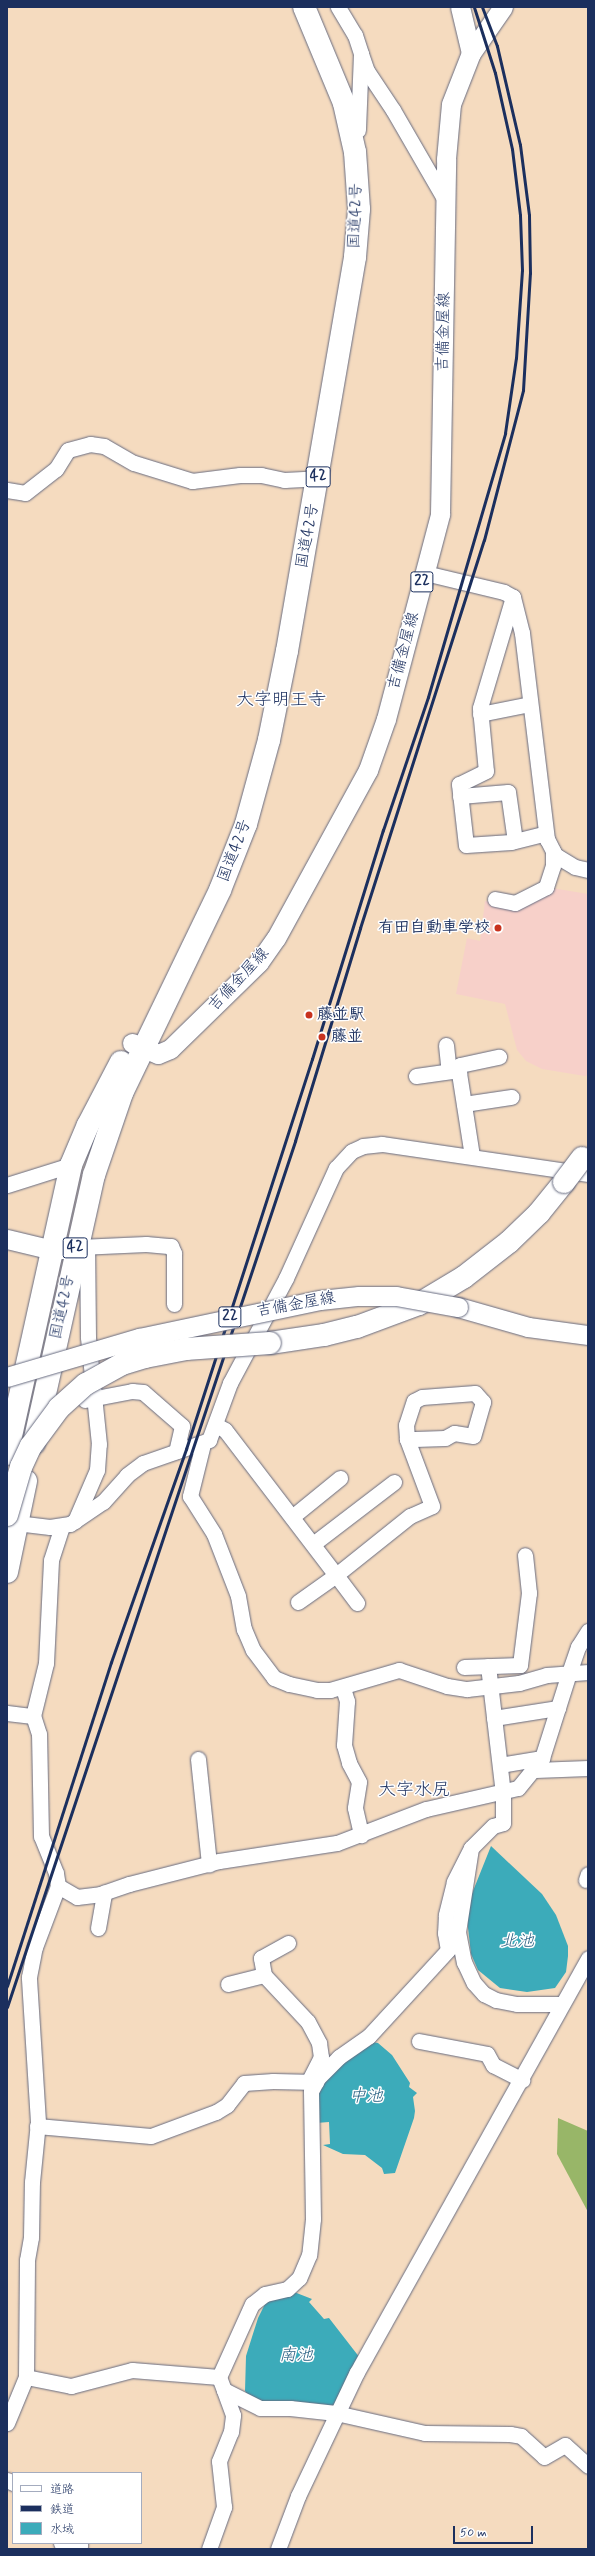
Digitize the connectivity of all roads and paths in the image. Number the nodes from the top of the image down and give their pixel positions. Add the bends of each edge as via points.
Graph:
1 (304, 7) edge
2 (338, 7) edge
3 (460, 7) edge
4 (502, 7) edge
5 (471, 53) junction
6 (361, 54) junction
7 (353, 138) junction
8 (446, 201) junction
9 (318, 478) junction
10 (7, 490) edge
11 (425, 573) junction
12 (513, 597) junction
13 (530, 704) junction
14 (480, 714) junction
15 (460, 796) junction
16 (546, 833) junction
17 (514, 841) junction
18 (553, 852) junction
19 (588, 870) edge
20 (495, 899) dead end
21 (446, 1045) dead end
22 (137, 1046) junction
23 (499, 1057) dead end
24 (454, 1069) junction
25 (416, 1076) dead end
26 (510, 1097) dead end
27 (464, 1104) junction
28 (472, 1156) junction
29 (586, 1161) edge
30 (72, 1165) junction
31 (7, 1185) edge
32 (7, 1239) edge
33 (82, 1247) junction
34 (53, 1250) junction
35 (174, 1304) dead end
36 (588, 1335) edge
37 (7, 1377) edge
38 (44, 1397) junction
39 (95, 1399) junction
40 (216, 1425) junction
41 (407, 1439) junction
42 (203, 1444) junction
43 (176, 1451) junction
44 (7, 1454) edge
45 (340, 1478) dead end
46 (394, 1482) dead end
47 (292, 1517) junction
48 (10, 1520) edge
49 (68, 1524) junction
50 (313, 1544) junction
51 (525, 1555) dead end
52 (7, 1572) edge
53 (336, 1575) junction
54 (298, 1602) dead end
55 (357, 1603) dead end
56 (588, 1631) edge
57 (488, 1666) junction
58 (464, 1667) dead end
59 (588, 1672) edge
60 (569, 1673) junction
61 (490, 1687) junction
62 (343, 1688) junction
63 (558, 1708) junction
64 (7, 1713) edge
65 (33, 1716) junction
66 (494, 1718) junction
67 (198, 1760) dead end
68 (538, 1764) junction
69 (500, 1765) junction
70 (588, 1768) edge
71 (503, 1793) junction
72 (361, 1836) junction
73 (471, 1848) junction
74 (210, 1864) junction
75 (58, 1886) junction
76 (104, 1893) junction
77 (98, 1928) dead end
78 (288, 1943) dead end
79 (588, 1958) edge
80 (264, 1975) junction
81 (228, 1984) dead end
82 (562, 2004) junction
83 (419, 2041) dead end
84 (522, 2080) junction
85 (312, 2082) junction
86 (38, 2126) junction
87 (26, 2377) junction
88 (222, 2384) junction
89 (336, 2413) junction
90 (7, 2423) edge
91 (588, 2466) edge
92 (67, 2544) edge
93 (80, 2544) edge
94 (209, 2549) edge
95 (278, 2549) edge

1 - 7 highway, 国道42号 / 42 via 337,83
2 - 6 street via 355,35
3 - 5 main road
4 - 5 main road, 吉備金屋線
5 - 8 main road, 吉備金屋線 / 22 via 451,104 446,159
6 - 7 street via 358,134
6 - 8 street via 367,71
7 - 9 highway, 国道42号 / 42 via 359,193 357,241
8 - 11 main road, 吉備金屋線 / 22 via 440,514
9 - 10 street via 284,480 261,475 240,475 192,481 134,463 104,446 90,444 68,450 56,469 25,493
9 - 22 highway, 国道42号 / 42 via 269,740 246,824 220,890 195,942
11 - 12 street via 504,592
11 - 22 main road, 吉備金屋線 / 22 via 386,720 368,770 276,938 259,962 170,1049 158,1054
12 - 13 street via 522,632
12 - 14 street via 481,698
13 - 14 street
13 - 16 street
14 - 15 street via 486,771 459,784
15 - 17 street via 466,845
15 - 17 street via 508,792
16 - 17 street
16 - 18 street
18 - 19 street via 563,860
18 - 20 street via 553,866 546,886 515,904
21 - 24 street via 448,1065
22 - 30 highway, 国道42号 / 42 via 88,1125
22 - 33 highway, 国道42号 / 42 via 100,1154
23 - 24 street
24 - 25 street
24 - 27 street via 459,1073
26 - 27 street
27 - 28 street
28 - 29 street
28 - 40 street via 382,1144 363,1146 344,1158 330,1182 286,1278 230,1383
29 - 48 highway, bridge via 509,1242 464,1277 430,1297 385,1318 324,1335 270,1343 186,1349 145,1357 122,1364 86,1384 59,1408 31,1446 22,1467
30 - 31 street
30 - 34 highway, 国道42号 / 42
32 - 34 main road
33 - 34 main road
33 - 35 street via 146,1244 171,1246 174,1253
33 - 38 highway, 国道42号 / 42
33 - 39 street
34 - 44 highway, 国道42号 / 42
36 - 37 main road, 吉備金屋線 / 22, bridge via 528,1327 458,1307 410,1297 377,1296 306,1302 139,1338
38 - 39 street
38 - 48 highway, 国道42号 / 42
39 - 43 street via 132,1390 143,1392 182,1426
39 - 49 street via 98,1425 97,1470
40 - 42 street via 213,1435
40 - 47 street via 225,1430
41 - 41 street via 406,1425 414,1401 422,1397 476,1393 483,1402 473,1436 454,1433 445,1438
41 - 53 street via 432,1506 410,1516
42 - 43 street
42 - 62 street via 190,1496 214,1534 238,1596 244,1629 253,1650 274,1678 317,1690
43 - 49 street via 159,1455 138,1466 103,1502
45 - 47 street
46 - 50 street
47 - 50 street
48 - 49 street
48 - 52 highway, 国道42号 / 42
49 - 65 street via 51,1560 46,1663
50 - 53 street
51 - 57 street via 529,1593 520,1665
53 - 54 street
53 - 55 street
56 - 60 street via 578,1647
57 - 58 street
57 - 61 street
59 - 60 street
60 - 61 street
60 - 63 street
61 - 62 street via 467,1689 447,1686 399,1670
61 - 66 street
62 - 72 street via 347,1701 344,1745 349,1764 359,1782 355,1808
63 - 66 street
63 - 68 street
64 - 65 street
65 - 75 street via 39,1734 41,1836 56,1873
66 - 69 street
67 - 74 street
68 - 69 street
68 - 70 street
68 - 71 street via 518,1788
69 - 71 street
71 - 72 street via 457,1800 426,1809
71 - 73 street via 504,1823 493,1826
72 - 74 street via 337,1843
73 - 82 street via 458,1932 464,1962 474,1983 484,1994 496,2000 517,2004
73 - 85 street via 454,1882 446,1914 445,1933 448,1950 369,2036 338,2057
74 - 76 street via 129,1884
75 - 76 street via 77,1897
75 - 86 street via 35,1946 29,1977
76 - 77 street
78 - 80 street via 261,1958
79 - 82 street
80 - 81 street
80 - 85 street via 308,2022 319,2043 321,2057
82 - 84 street
83 - 84 street via 487,2054 493,2065
84 - 89 street
85 - 86 street via 244,2084 227,2105 216,2112 151,2136
85 - 88 street via 314,2219 309,2255 299,2278 287,2289 265,2294 252,2304
86 - 87 street via 31,2237 27,2260
87 - 88 street via 71,2386 132,2370
87 - 90 street
88 - 89 street via 260,2408
88 - 94 street via 233,2415 231,2432 219,2461 224,2507
89 - 91 street via 425,2433 521,2436 544,2457 565,2445
89 - 95 street via 298,2496
92 - 93 street

